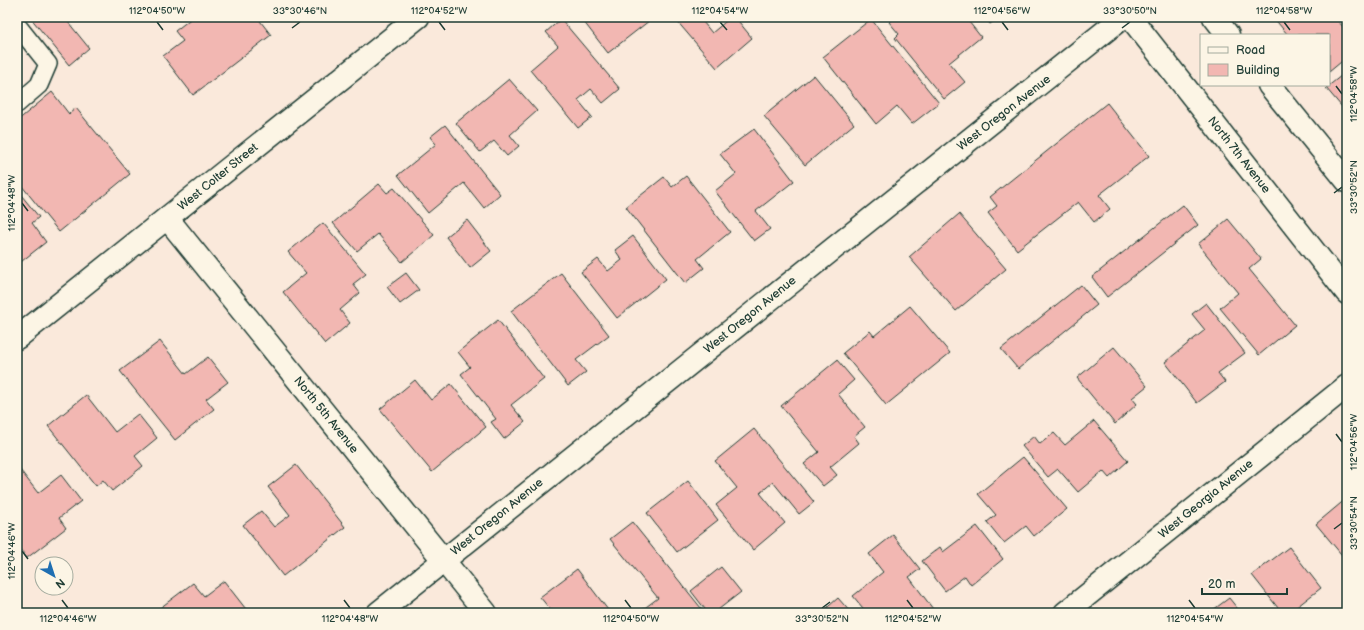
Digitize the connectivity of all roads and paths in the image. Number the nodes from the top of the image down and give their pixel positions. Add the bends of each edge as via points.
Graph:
1 (418, 17) edge
2 (1123, 17) edge
3 (1130, 17) edge
4 (1214, 17) edge
5 (17, 26) edge
6 (1227, 34) edge
7 (1270, 86) edge
8 (17, 104) edge
9 (1347, 181) edge
10 (167, 218) junction
11 (1347, 293) edge
12 (17, 338) edge
13 (1347, 386) edge
14 (443, 560) junction
15 (378, 613) edge
16 (486, 613) edge
17 (1066, 613) edge

1 - 10 street, West Colter Street
2 - 14 street, West Oregon Avenue
3 - 11 street, North 7th Avenue
4 - 6 street
5 - 8 lane via 48,64 39,85
7 - 9 street
10 - 12 street, West Colter Street
10 - 14 street, North 5th Avenue
13 - 17 street, West Georgia Avenue
14 - 15 street, West Oregon Avenue
14 - 16 street, North 5th Avenue

